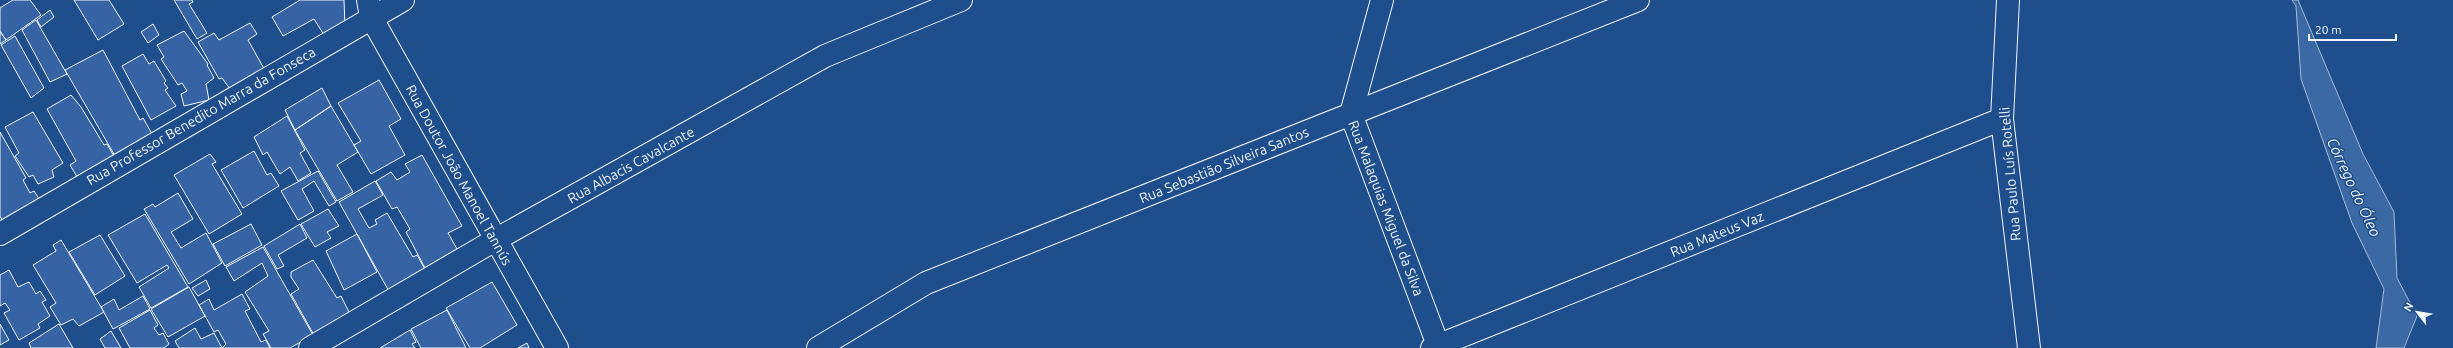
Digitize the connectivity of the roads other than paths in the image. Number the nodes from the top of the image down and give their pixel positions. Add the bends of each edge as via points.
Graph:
1 (403, 0) edge
2 (961, 0) edge
3 (1382, 0) edge
4 (1638, 0) edge
5 (2008, 0) edge
6 (370, 9) edge
7 (1351, 114) junction
8 (2002, 119) junction
9 (0, 234) edge
10 (495, 240) junction
11 (1435, 347) edge
12 (310, 348) edge
13 (557, 348) edge
14 (818, 348) edge
15 (2029, 348) edge

1 - 6 street, Rua Professor Benedito Marra da Fonseca
2 - 10 street, Rua Albacis Cavalcante via 825,56
3 - 7 street, Rua Malaquias Miguel da Silva
4 - 7 street, Rua Sebastião Silveira Santos
5 - 8 street, Rua Paulo Luís Rotelli
6 - 9 street, Rua Professor Benedito Marra da Fonseca
6 - 10 street, Rua Doutor João Manoel Tannús
7 - 11 street, Rua Malaquias Miguel da Silva
7 - 14 street, Rua Sebastião Silveira Santos via 926,283
8 - 11 street, Rua Mateus Vaz
8 - 15 street, Rua Paulo Luís Rotelli
10 - 12 street, Rua Albacis Cavalcante
10 - 13 street, Rua Doutor João Manoel Tannús

